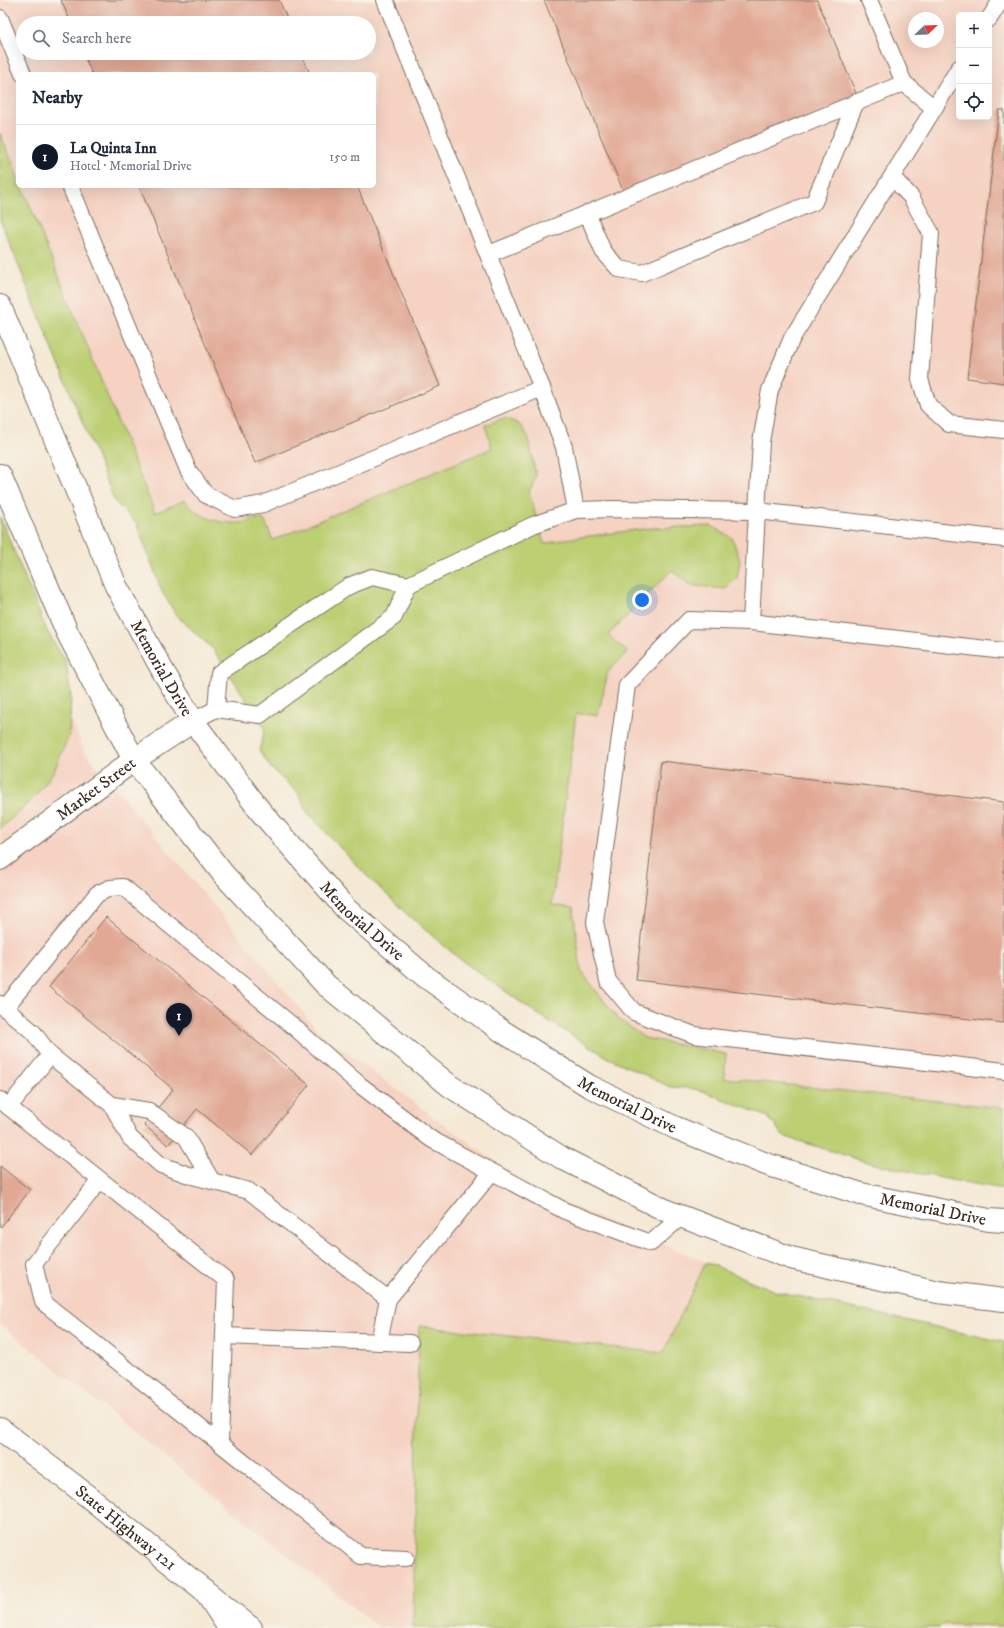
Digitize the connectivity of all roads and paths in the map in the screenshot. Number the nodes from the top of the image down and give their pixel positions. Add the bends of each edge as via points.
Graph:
1 (385, 0) edge
2 (869, 0) edge
3 (1001, 0) edge
4 (992, 14) edge
5 (0, 18) edge
6 (16, 57) edge
7 (17, 60) edge
8 (22, 72) edge
9 (956, 73) edge
10 (904, 83) junction
11 (856, 102) junction
12 (934, 108) junction
13 (892, 177) junction
14 (71, 188) edge
15 (587, 213) junction
16 (489, 254) junction
17 (0, 306) edge
18 (542, 388) junction
19 (1004, 430) edge
20 (0, 475) edge
21 (576, 510) junction
22 (757, 511) junction
23 (1004, 539) edge
24 (408, 584) junction
25 (751, 622) junction
26 (1004, 651) edge
27 (216, 709) junction
28 (193, 721) junction
29 (134, 760) junction
30 (0, 859) edge
31 (3, 1006) edge
32 (50, 1055) junction
33 (1004, 1071) edge
34 (4, 1104) edge
35 (112, 1105) junction
36 (492, 1172) junction
37 (100, 1180) junction
38 (212, 1181) junction
39 (682, 1216) junction
40 (1004, 1221) edge
41 (388, 1299) junction
42 (1004, 1300) edge
43 (224, 1336) junction
44 (379, 1342) junction
45 (410, 1343) dead end
46 (0, 1429) edge
47 (220, 1442) junction
48 (406, 1558) dead end
49 (204, 1590) junction
50 (229, 1628) edge
51 (251, 1628) edge

1 - 16 lane
2 - 10 lane
3 - 4 lane
5 - 6 lane
7 - 8 lane
9 - 12 lane
10 - 11 lane
10 - 12 lane
11 - 15 lane
11 - 15 lane via 814,202 800,208 642,273 619,269 604,251
12 - 13 lane
13 - 19 lane via 911,197 931,233 920,378 928,405 949,424
13 - 22 lane via 792,338 770,390 761,442
14 - 18 lane via 188,470 206,495 235,509 263,504
15 - 16 lane
16 - 18 lane
17 - 28 main road, Memorial Drive via 116,586
18 - 21 lane via 564,447
20 - 29 main road via 67,632
21 - 22 lane
21 - 24 lane via 533,525
22 - 23 lane
22 - 25 lane
24 - 27 lane via 394,617 260,715
24 - 27 lane via 372,577 349,586 219,673
25 - 26 lane
25 - 33 lane via 689,620 627,686 595,922 608,981 634,1012 694,1036
27 - 28 lane
28 - 29 main road, Market Street
28 - 40 main road, Memorial Drive via 261,812 346,909 426,977 502,1031 589,1086 676,1128 773,1166 861,1194
29 - 30 main road, Market Street
29 - 39 main road via 224,875 326,985 457,1090 562,1158 667,1211
31 - 32 lane via 33,1032
31 - 36 lane via 98,894 110,888 123,887 293,1026 360,1085 431,1139
32 - 34 lane
32 - 35 lane
34 - 37 lane
35 - 38 lane via 130,1138 161,1165
35 - 38 lane via 149,1111 186,1137
36 - 39 lane via 565,1211 651,1243
36 - 41 lane
37 - 43 lane via 226,1280
37 - 47 lane via 34,1264 42,1302
38 - 41 lane via 249,1191
39 - 42 main road via 791,1258 938,1292
41 - 44 lane
43 - 44 lane
43 - 47 lane
44 - 45 lane
46 - 49 main road, State Highway 121
47 - 48 lane via 361,1556
49 - 50 main road
49 - 51 main road, State Highway 121

